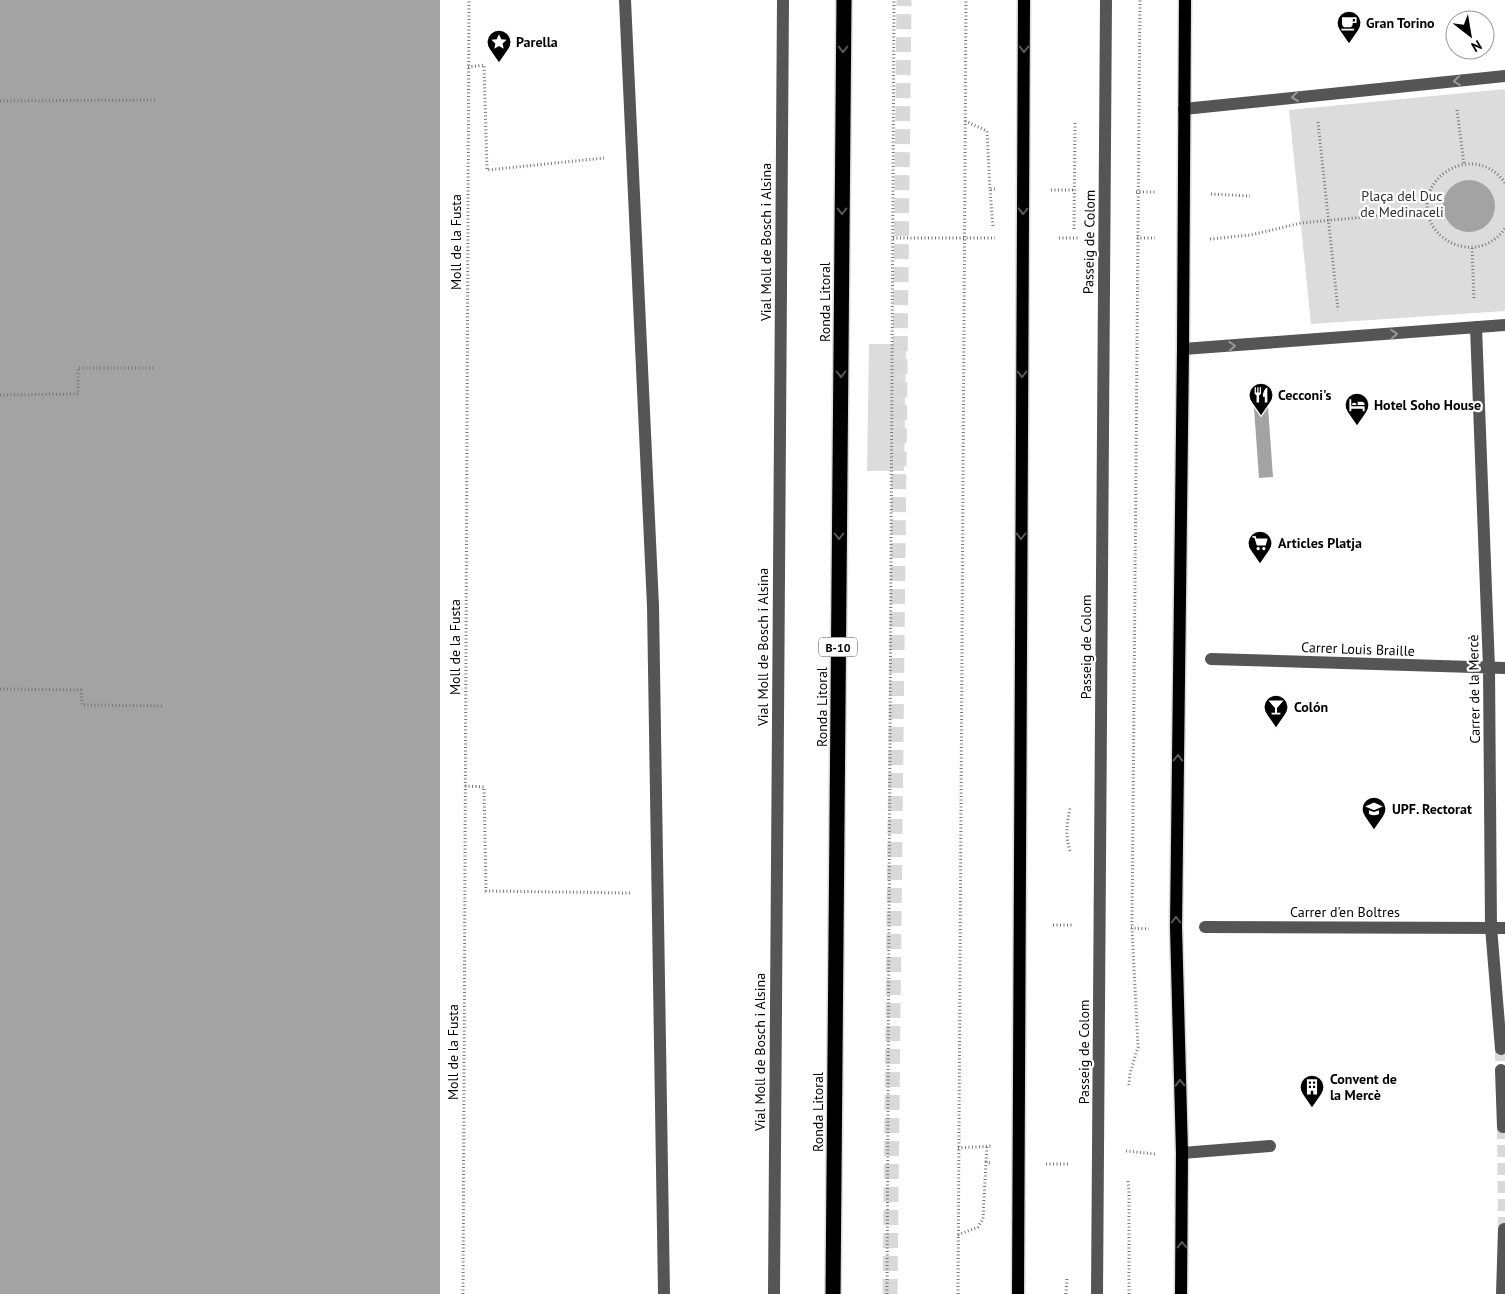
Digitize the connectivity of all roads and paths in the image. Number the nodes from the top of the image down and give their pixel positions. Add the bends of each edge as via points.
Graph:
1 (469, 0) edge
2 (624, 0) edge
3 (783, 0) edge
4 (844, 0) edge
5 (894, 0) edge
6 (966, 0) edge
7 (1024, 0) edge
8 (1106, 0) edge
9 (1140, 0) edge
10 (1185, 0) edge
11 (468, 67) junction
12 (1505, 76) edge
13 (1453, 82) junction
14 (1315, 94) junction
15 (0, 100) edge
16 (155, 100) dead end
17 (1184, 109) junction
18 (966, 121) junction
19 (632, 155) junction
20 (1464, 164) junction
21 (1505, 183) edge
22 (998, 189) dead end
23 (990, 190) junction
24 (1048, 190) dead end
25 (1081, 190) dead end
26 (1130, 192) dead end
27 (1137, 192) junction
28 (1158, 192) dead end
29 (1209, 194) dead end
30 (1250, 196) dead end
31 (1428, 211) junction
32 (1330, 220) junction
33 (1505, 228) edge
34 (893, 238) junction
35 (966, 238) junction
36 (1059, 238) dead end
37 (1086, 238) dead end
38 (1130, 238) dead end
39 (1137, 238) junction
40 (1161, 238) dead end
41 (1209, 239) dead end
42 (1472, 248) junction
43 (1505, 325) edge
44 (1476, 327) junction
45 (1341, 338) junction
46 (1183, 350) junction
47 (155, 368) dead end
48 (0, 395) edge
49 (1211, 659) dead end
50 (1489, 668) junction
51 (1505, 668) edge
52 (0, 689) edge
53 (164, 706) dead end
54 (465, 786) junction
55 (658, 893) junction
56 (1054, 924) dead end
57 (1076, 926) dead end
58 (1205, 927) dead end
59 (1488, 927) junction
60 (1124, 928) dead end
61 (1132, 928) junction
62 (1505, 928) edge
63 (1157, 929) dead end
64 (1501, 1049) dead end
65 (1501, 1070) dead end
66 (1128, 1092) dead end
67 (1503, 1127) dead end
68 (1126, 1141) dead end
69 (1270, 1146) dead end
70 (958, 1148) junction
71 (1125, 1151) junction
72 (1182, 1153) junction
73 (1158, 1154) dead end
74 (1126, 1159) dead end
75 (986, 1162) junction
76 (992, 1163) dead end
77 (1043, 1164) dead end
78 (1068, 1164) dead end
79 (1126, 1174) dead end
80 (1504, 1228) dead end
81 (958, 1235) junction
82 (464, 1294) edge
83 (664, 1294) edge
84 (774, 1294) edge
85 (833, 1294) edge
86 (887, 1294) edge
87 (958, 1294) edge
88 (1018, 1294) edge
89 (1097, 1294) edge
90 (1129, 1294) edge
91 (1181, 1294) edge
92 (1502, 1294) edge

1 - 11 path, Moll de la Fusta
2 - 19 street
3 - 84 street, Vial Moll de Bosch i Alsina
4 -> 85 highway, Ronda Litoral / B-10
5 - 34 path
6 - 18 path
7 -> 88 main road
8 - 89 street, Passeig de Colom
9 - 27 path
10 - 17 main road
11 - 19 path via 484,65 488,170
11 - 54 path, Moll de la Fusta
12 -> 13 street
13 - 14 street
13 - 20 path
14 -> 17 street
14 - 32 path
15 - 16 path
17 - 46 main road
18 - 23 path via 987,130
18 - 35 path via 963,184
19 - 55 street via 653,606
20 - 21 path via 1488,167
20 - 31 path via 1439,177 1428,199
22 - 23 path
23 - 35 path via 991,238
24 - 25 path
26 - 27 path
27 - 28 path
27 - 39 path
29 - 30 path
31 - 32 path
31 - 42 path via 1438,234 1448,242
32 - 41 path via 1300,223 1251,235
32 - 45 path
33 - 42 path via 1493,240
34 - 35 path
34 - 86 path
35 - 70 path
36 - 37 path, Passeig de Colom
38 - 39 path
39 - 40 path
39 - 61 path
42 - 44 path
43 - 44 street
45 -> 44 street
44 - 50 street, Carrer de la Mercè
46 -> 45 street
72 -> 46 main road via 1176,927
47 - 48 path via 78,368 78,394
49 - 50 street, Carrer Louis Braille
50 - 51 street, Carrer Louis Braille
50 - 59 street, Carrer de la Mercè
52 - 53 path via 81,690 82,704
54 - 55 path via 484,787 486,891
54 - 82 path, Moll de la Fusta
55 - 83 street
56 - 57 path
58 - 59 street, Carrer d'en Boltres
59 - 62 street, Carrer d'en Boltres
59 - 64 street, Carrer de la Mercè
60 - 61 path
61 - 63 path
61 - 66 path via 1138,1047
65 - 67 street
68 - 71 path
69 - 72 street
70 - 75 path via 989,1146
70 - 81 path
71 - 73 path
71 - 74 path
91 -> 72 main road
75 - 76 path
75 - 81 path via 982,1219 978,1226
77 - 78 path
79 - 90 path via 1130,1190
80 - 92 street
81 - 87 path

